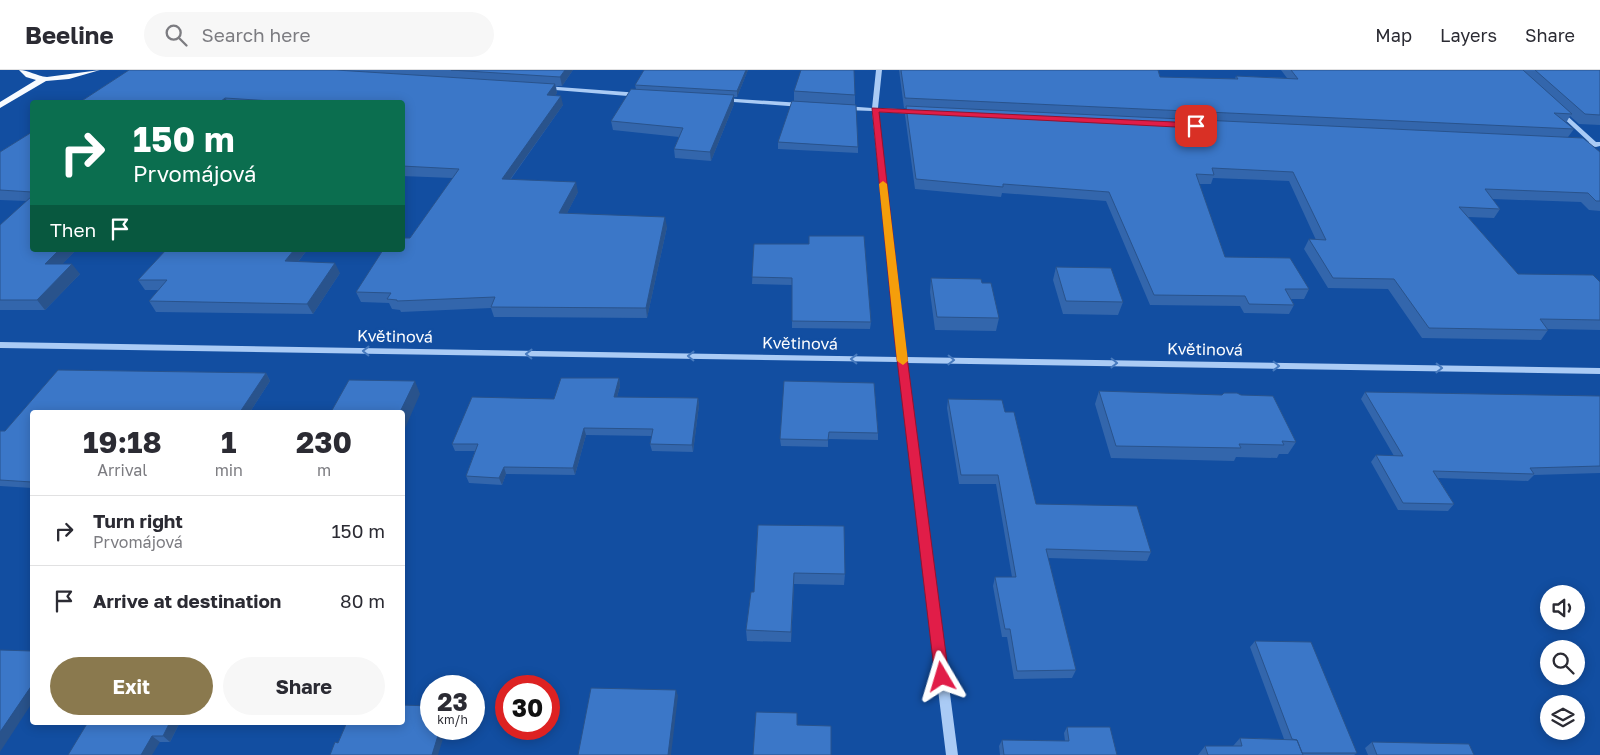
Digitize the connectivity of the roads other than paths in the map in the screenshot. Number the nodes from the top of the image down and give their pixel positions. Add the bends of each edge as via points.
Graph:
1 (23, 70) edge
2 (96, 70) edge
3 (879, 70) edge
4 (44, 79) junction
5 (537, 88) edge
6 (646, 95) edge
7 (716, 100) edge
8 (805, 105) edge
9 (0, 106) edge
10 (835, 107) edge
11 (1556, 109) edge
12 (875, 110) junction
13 (926, 113) edge
14 (1570, 143) edge
15 (1598, 145) edge
16 (0, 345) edge
17 (902, 360) junction
18 (1600, 371) edge
19 (952, 755) edge

1 - 4 main road
2 - 4 main road
3 - 12 street
4 - 9 main road
5 - 6 street
7 - 8 street
10 - 12 street
11 - 15 street
12 - 13 street
12 - 17 street
14 - 15 street
17 -> 16 street, Květinová
17 -> 18 street, Květinová
17 - 19 street

